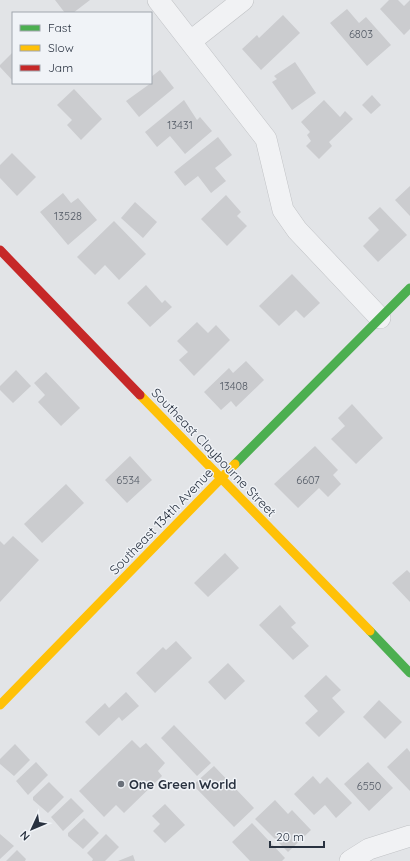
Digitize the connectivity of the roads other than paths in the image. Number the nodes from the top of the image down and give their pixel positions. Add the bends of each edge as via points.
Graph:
1 (158, 0) edge
2 (243, 0) edge
3 (191, 41) junction
4 (0, 250) edge
5 (410, 288) edge
6 (380, 318) junction
7 (221, 478) junction
8 (410, 673) edge
9 (0, 705) edge
10 (410, 836) edge
11 (350, 861) edge

1 - 3 street
2 - 3 street
3 - 6 street via 266,139 283,210 297,230
4 - 7 street, Southeast Claybourne Street
5 - 6 street, Southeast 134th Avenue
6 - 7 street, Southeast 134th Avenue
7 - 8 street, Southeast Claybourne Street
7 - 9 street, Southeast 134th Avenue
10 - 11 street via 369,849

